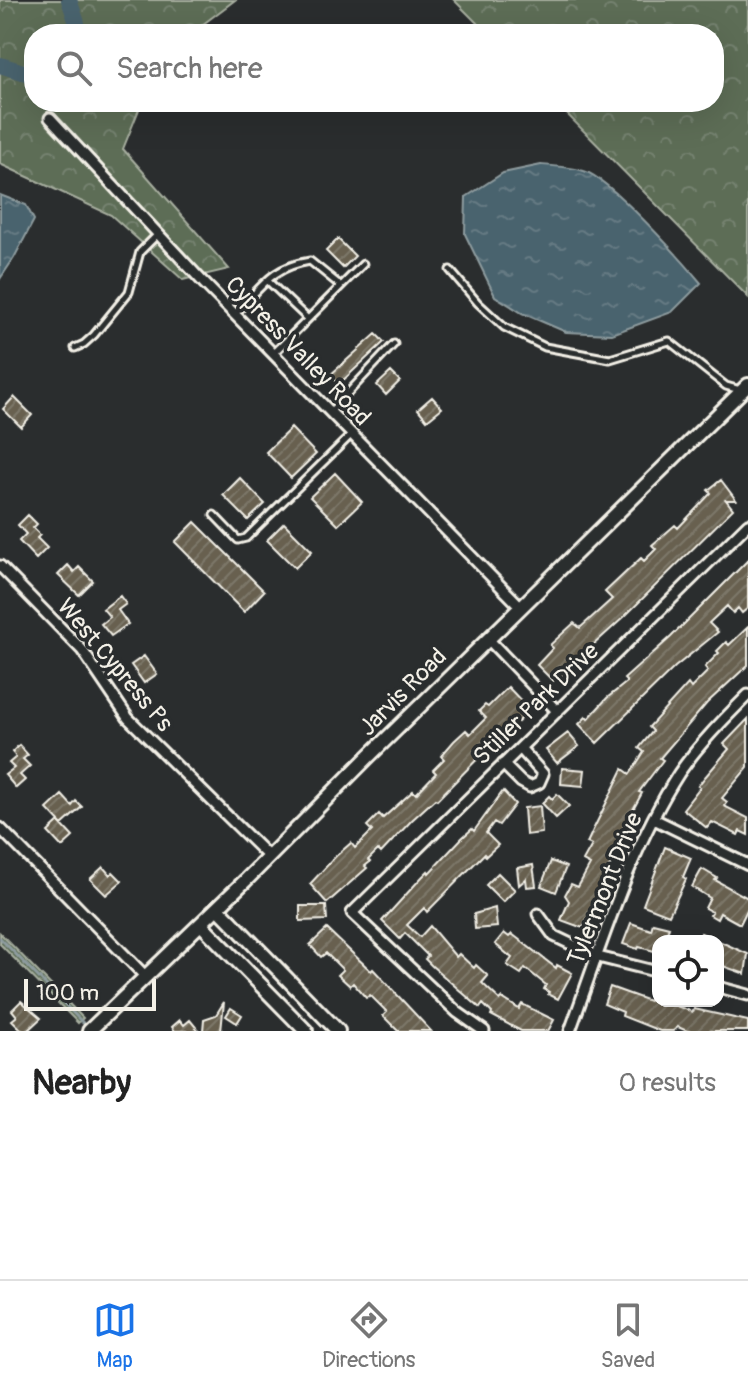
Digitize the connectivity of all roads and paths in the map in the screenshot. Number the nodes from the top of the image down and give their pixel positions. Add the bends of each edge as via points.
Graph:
1 (50, 118) dead end
2 (158, 234) junction
3 (363, 264) dead end
4 (450, 270) dead end
5 (268, 281) junction
6 (341, 286) junction
7 (235, 315) junction
8 (308, 319) junction
9 (394, 344) dead end
10 (75, 348) dead end
11 (274, 354) junction
12 (746, 389) edge
13 (329, 413) junction
14 (351, 435) junction
15 (214, 515) dead end
16 (748, 524) edge
17 (0, 566) edge
18 (521, 607) junction
19 (488, 639) junction
20 (748, 695) edge
21 (557, 711) junction
22 (520, 748) junction
23 (503, 764) junction
24 (654, 819) junction
25 (0, 828) edge
26 (269, 857) junction
27 (748, 865) edge
28 (218, 908) junction
29 (538, 914) dead end
30 (201, 924) junction
31 (598, 957) junction
32 (652, 970) edge
33 (146, 977) junction
34 (724, 989) edge
35 (748, 995) edge
36 (89, 1031) edge
37 (306, 1031) edge
38 (338, 1031) edge
39 (484, 1031) edge
40 (570, 1031) edge

1 - 2 street, Cypress Valley Road
2 - 7 street, Cypress Valley Road
2 - 10 lane via 140,252 133,282 120,304
3 - 6 lane
4 - 12 lane via 504,327 545,347 610,359 669,341 726,386
5 - 6 lane via 279,269 310,261
5 - 7 lane
5 - 8 lane
6 - 8 lane
7 - 11 street, Cypress Valley Road
8 - 11 lane
9 - 13 lane
11 - 13 street, Cypress Valley Road
12 - 18 street, Jarvis Road
13 - 14 street, Cypress Valley Road
14 - 15 lane via 246,538 238,540
14 - 18 street, Cypress Valley Road
16 - 21 street, Stiller Park Drive
17 - 26 street, West Cypress Ps via 82,650 128,718
18 - 19 street, Jarvis Road
19 - 21 street
19 - 26 street, Jarvis Road
20 - 24 street, Tylermont Drive via 680,773
21 - 22 street, Stiller Park Drive
22 - 23 street, Stiller Park Drive
22 - 23 street via 543,774 539,783 530,787
23 - 39 street, Stiller Park Drive via 352,913
24 - 27 street
24 - 31 street, Tylermont Drive
25 - 33 street
26 - 28 street, Jarvis Road
28 - 30 street, Jarvis Road
28 - 38 street
29 - 31 street via 554,936
30 - 33 street, Jarvis Road
30 - 37 street
31 - 32 street
31 - 40 street, Tylermont Drive
33 - 36 street, Jarvis Road
34 - 35 street

